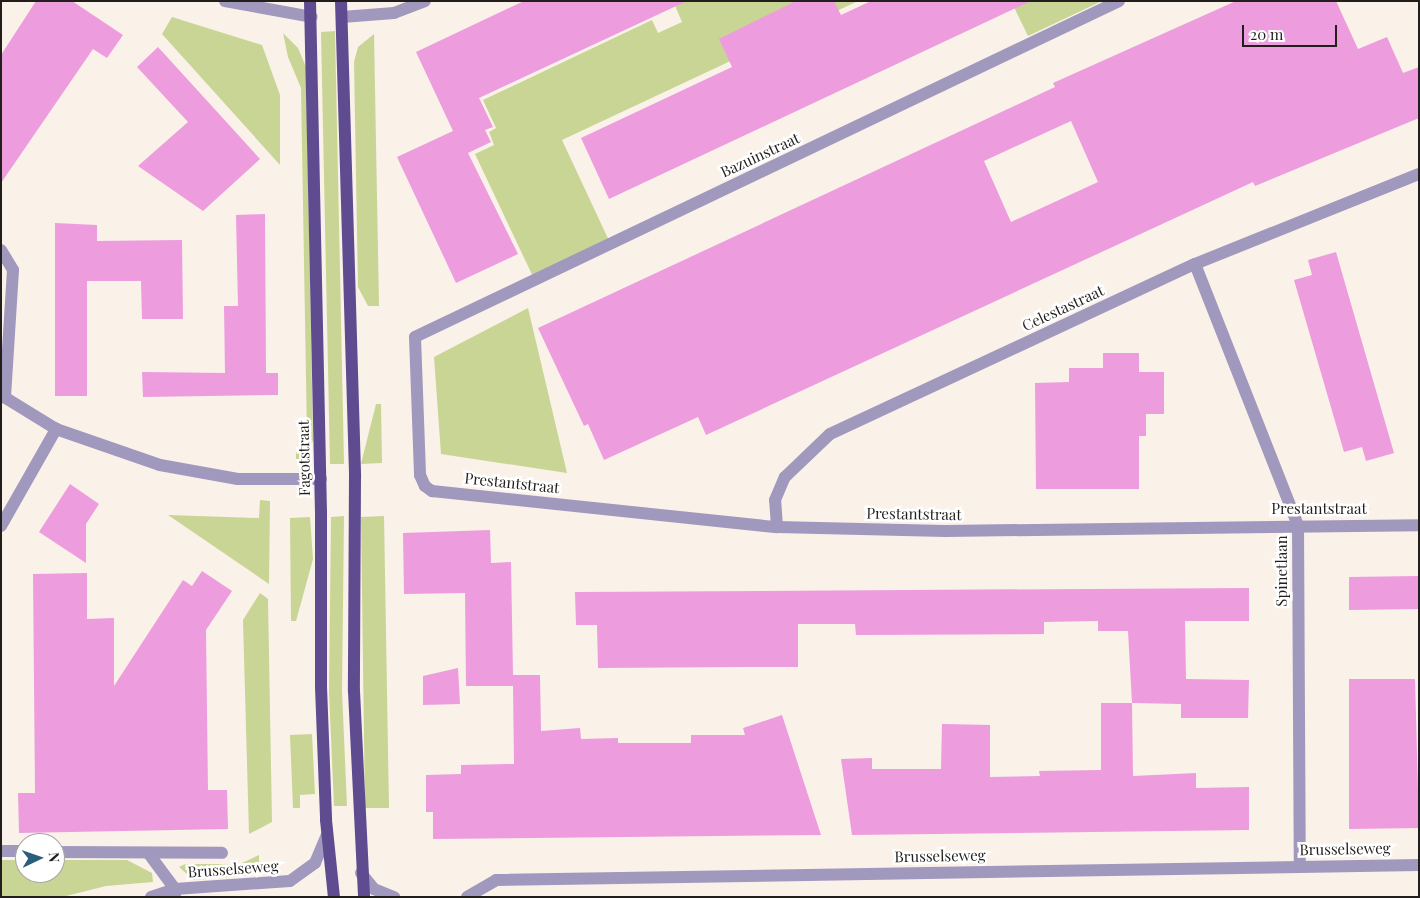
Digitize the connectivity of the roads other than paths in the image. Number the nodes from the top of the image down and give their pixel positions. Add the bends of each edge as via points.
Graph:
1 (225, 1) edge
2 (310, 1) edge
3 (340, 1) edge
4 (425, 1) edge
5 (1119, 1) edge
6 (312, 17) junction
7 (342, 17) junction
8 (1419, 174) edge
9 (1, 250) edge
10 (1196, 264) junction
11 (3, 396) edge
12 (56, 430) junction
13 (420, 475) joint
14 (320, 479) junction
15 (1298, 525) junction
16 (1419, 525) edge
17 (1, 526) edge
18 (777, 527) junction
19 (327, 835) junction
20 (1, 850) edge
21 (15, 851) edge
22 (65, 852) edge
23 (222, 852) dead end
24 (149, 854) junction
25 (1419, 865) edge
26 (1300, 866) junction
27 (361, 873) junction
28 (175, 893) edge
29 (151, 897) edge
30 (334, 897) edge
31 (364, 897) edge
32 (394, 897) edge
33 (467, 897) edge

1 - 6 street
2 - 6 main road, Fagotstraat
3 - 7 main road
4 - 7 street via 394,14
5 - 13 street, Bazuinstraat via 415,337
6 - 14 main road, Fagotstraat
7 - 27 main road
8 - 10 street, Celestastraat
9 - 11 street via 13,270
10 - 15 street, Spinetlaan
10 - 18 street, Celestastraat via 830,434 785,477 775,500
11 - 12 street
12 - 14 street via 126,456 195,472 238,479
12 - 17 street
13 - 18 street, Prestantstraat via 425,486 432,491
14 - 19 main road, Fagotstraat via 321,687
15 - 16 street, Prestantstraat
15 - 18 street, Prestantstraat via 945,532
15 - 26 street, Spinetlaan
19 - 28 street, Brusselseweg via 315,863 290,881
19 - 30 main road, Fagotstraat
20 - 21 street
22 - 24 street, Brusselseweg
23 - 24 street, Brusselseweg
24 - 28 street, Brusselseweg
25 - 26 street, Brusselseweg
26 - 33 street, Brusselseweg via 496,880
27 - 31 main road
27 - 32 street via 374,888
28 - 29 street, Brusselseweg

